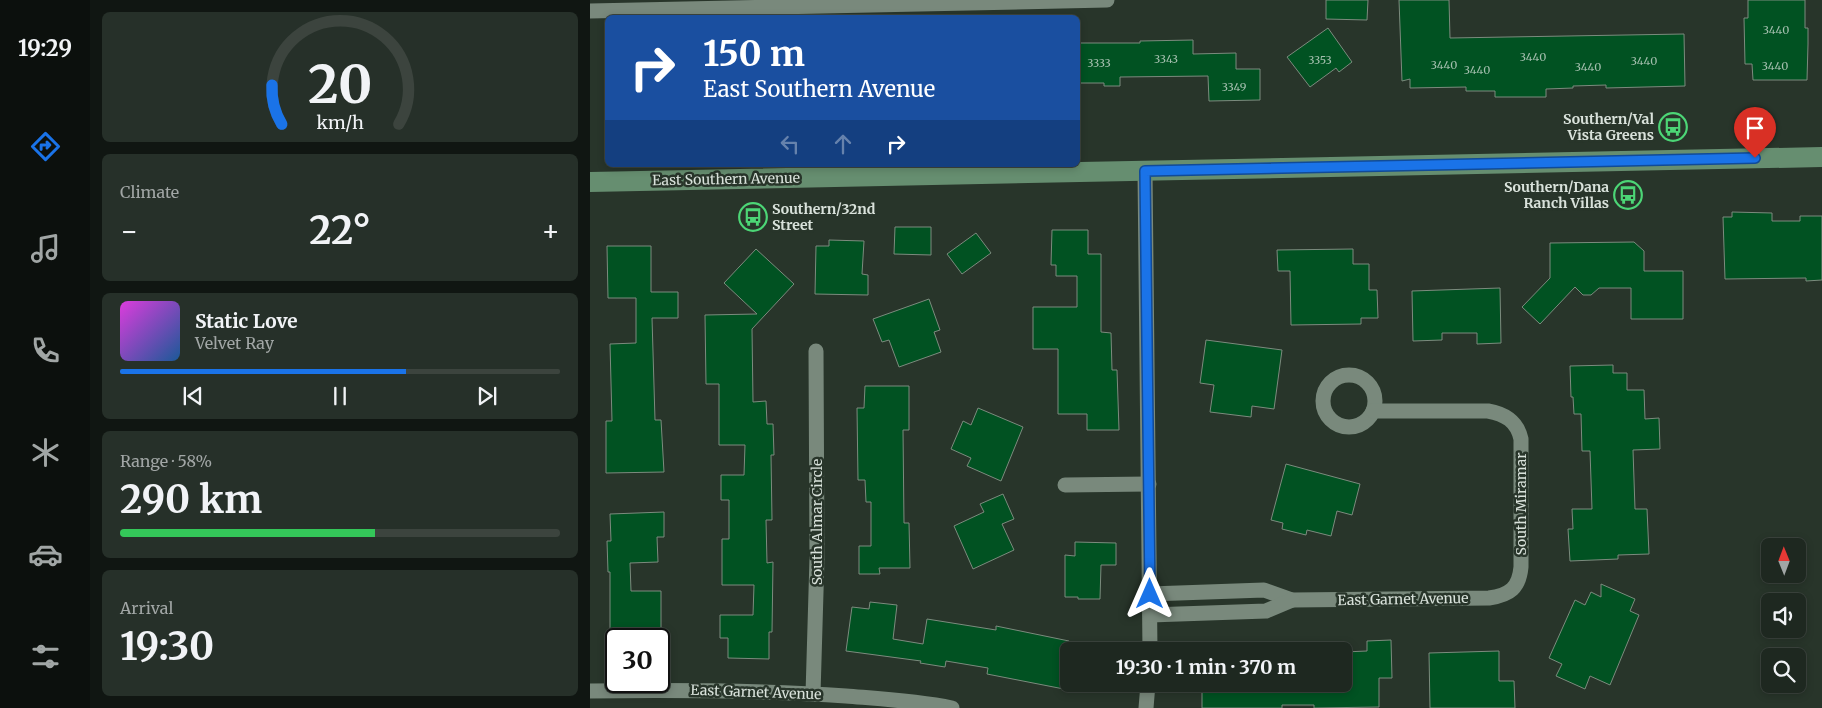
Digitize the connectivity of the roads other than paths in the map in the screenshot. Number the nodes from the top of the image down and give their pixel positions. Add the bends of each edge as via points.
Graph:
1 (1107, 0) edge
2 (590, 11) edge
3 (1822, 157) edge
4 (1145, 171) junction
5 (590, 182) edge
6 (816, 351) dead end
7 (1374, 411) dead end
8 (1149, 484) junction
9 (1065, 485) dead end
10 (1513, 590) joint
11 (1150, 594) junction
12 (1292, 600) junction
13 (1150, 614) junction
14 (1150, 642) edge
15 (590, 691) edge
16 (1147, 692) edge
17 (813, 694) junction
18 (952, 708) edge
19 (1146, 708) edge

1 - 2 street
3 - 4 main road, East Southern Avenue
4 - 5 main road, East Southern Avenue
4 - 8 street
6 - 17 street, South Almar Circle via 817,558
7 - 10 street, South Miramar via 1488,411 1511,419 1520,432 1521,449 1521,567
8 - 9 street
8 - 11 street
10 - 12 street, East Garnet Avenue via 1490,598
11 - 12 street, East Garnet Avenue via 1264,590
11 - 13 street
12 - 13 street, East Garnet Avenue via 1266,611
13 - 14 street
15 - 17 street, East Garnet Avenue
16 - 19 street
17 - 18 street, East Garnet Avenue via 920,702

